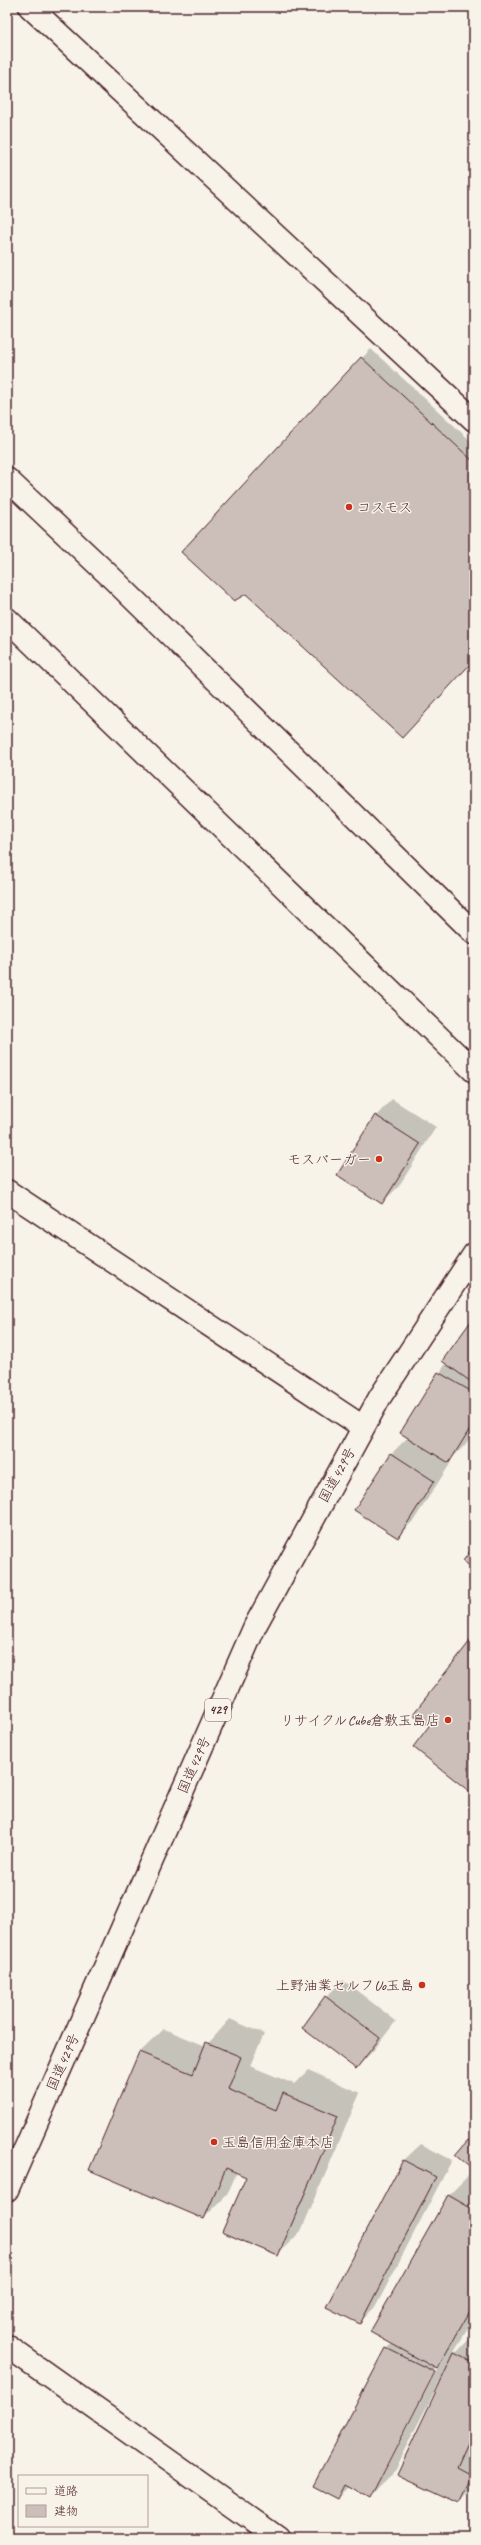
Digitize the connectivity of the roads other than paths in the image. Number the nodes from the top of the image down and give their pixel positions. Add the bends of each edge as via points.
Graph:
1 (30, 7) edge
2 (474, 420) edge
3 (7, 479) edge
4 (7, 619) edge
5 (474, 933) edge
6 (474, 1071) edge
7 (7, 1191) edge
8 (474, 1254) edge
9 (363, 1427) junction
10 (7, 2190) edge
11 (7, 2346) edge
12 (278, 2538) edge

1 - 2 main road
3 - 5 main road via 112,578
4 - 6 main road
7 - 9 main road
8 - 9 main road, 国道429号 / 429
9 - 10 main road, 国道429号 / 429 via 255,1626
11 - 12 main road

